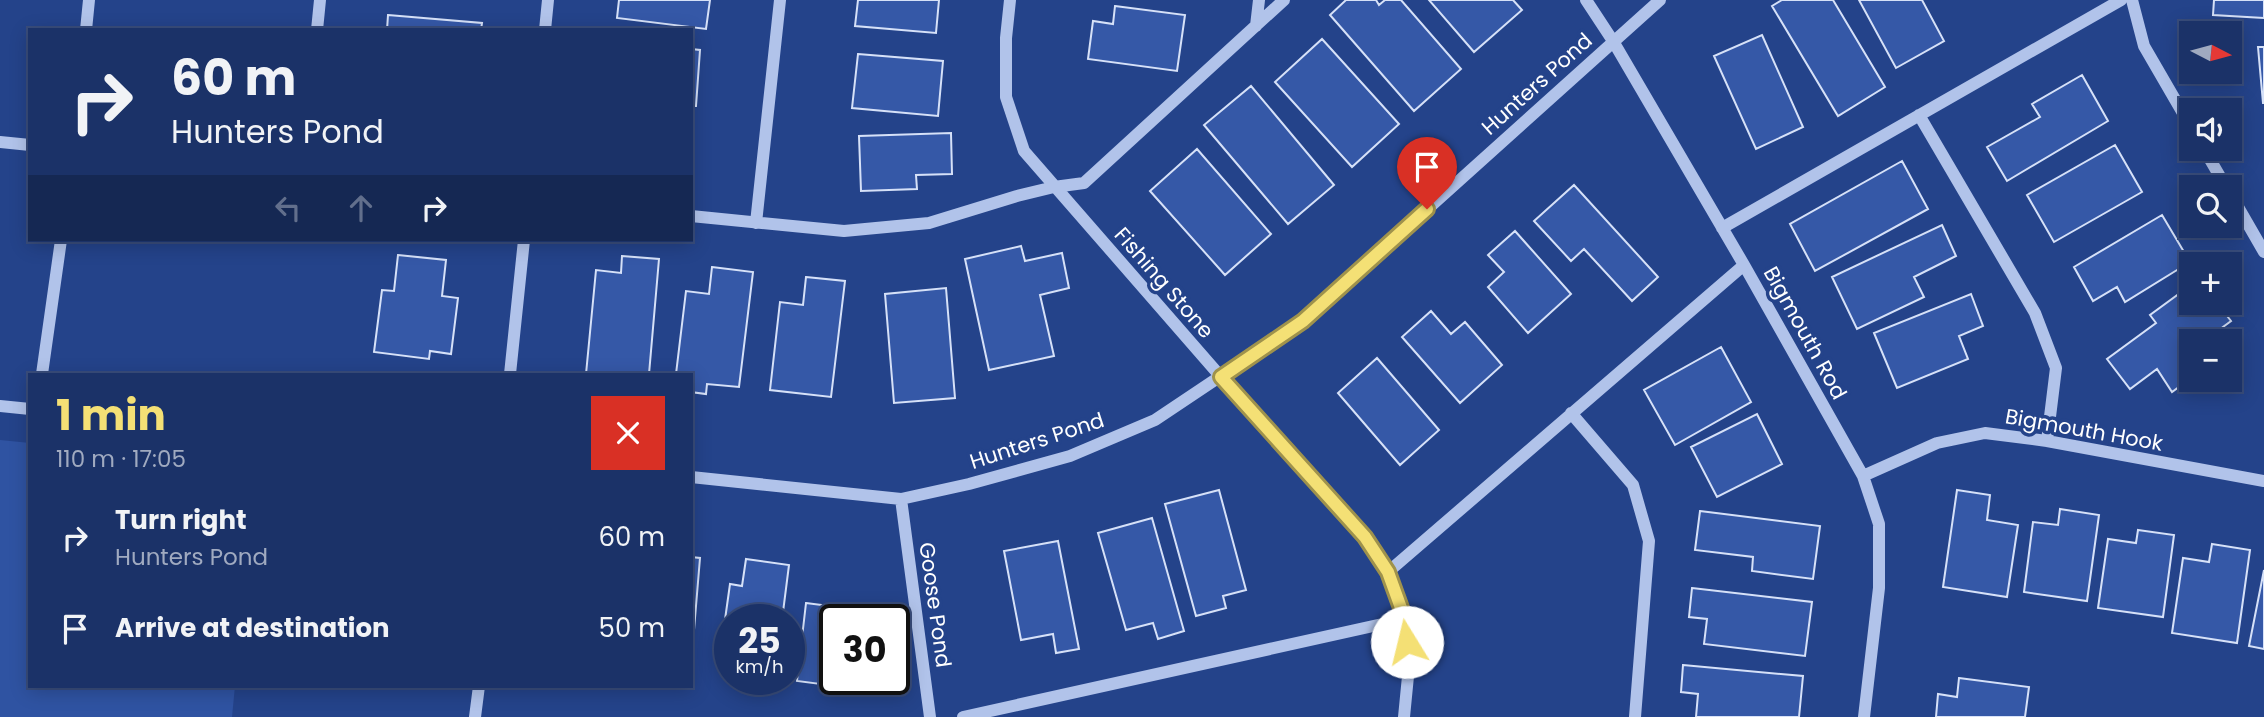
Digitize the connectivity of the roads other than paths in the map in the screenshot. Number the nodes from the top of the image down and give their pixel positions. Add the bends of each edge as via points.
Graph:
1 (89, 0) edge
2 (320, 0) edge
3 (548, 0) edge
4 (780, 0) edge
5 (1010, 0) edge
6 (1259, 0) edge
7 (1284, 0) edge
8 (1586, 0) edge
9 (1660, 0) edge
10 (2121, 0) edge
11 (2132, 0) edge
12 (1256, 26) junction
13 (86, 28) edge
14 (317, 28) edge
15 (545, 28) edge
16 (1613, 41) junction
17 (2179, 106) edge
18 (1919, 115) junction
19 (0, 142) edge
20 (28, 145) edge
21 (1054, 187) junction
22 (2242, 214) edge
23 (693, 215) edge
24 (756, 223) junction
25 (1722, 228) junction
26 (61, 242) edge
27 (524, 242) edge
28 (2264, 252) edge
29 (1744, 265) junction
30 (42, 373) edge
31 (510, 373) edge
32 (1221, 377) junction
33 (0, 405) edge
34 (28, 409) edge
35 (1571, 413) junction
36 (2047, 441) junction
37 (1863, 476) junction
38 (693, 477) edge
39 (2264, 481) edge
40 (901, 499) junction
41 (1388, 572) junction
42 (1405, 619) junction
43 (479, 688) edge
44 (475, 717) edge
45 (930, 717) edge
46 (963, 717) edge
47 (1404, 717) edge
48 (1635, 717) edge
49 (1864, 717) edge

1 - 13 street
2 - 14 street
3 - 15 street
4 - 24 street
5 - 21 street, Fishing Stone via 1006,97 1024,151
6 - 12 street
7 - 12 street
8 - 16 street, Bigmouth Rod
9 - 16 street, Hunters Pond
10 - 18 street
11 - 17 street via 2144,46
12 - 21 street via 1084,183
16 - 25 street, Bigmouth Rod
16 - 32 street, Hunters Pond via 1303,321
18 - 25 street
18 - 36 street via 2035,313 2056,368
19 - 20 street
21 - 24 street via 929,223 845,231
21 - 32 street, Fishing Stone
22 - 28 street
23 - 24 street
25 - 29 street, Bigmouth Rod
26 - 30 street
27 - 31 street
29 - 35 street
29 - 37 street, Bigmouth Rod
32 - 40 street, Hunters Pond via 1155,420 1070,456
32 - 41 street, Fishing Stone via 1365,537
33 - 34 street
35 - 41 street
35 - 48 street via 1633,485 1649,541
36 - 37 street, Bigmouth Hook via 1985,433 1937,443
36 - 39 street, Bigmouth Hook
37 - 49 street, Bigmouth Rod via 1878,524 1879,550
38 - 40 street, Hunters Pond
40 - 45 street, Goose Pond
41 - 42 street, Fishing Stone
42 - 46 street
42 - 47 street, Fishing Stone via 1409,666
43 - 44 street

